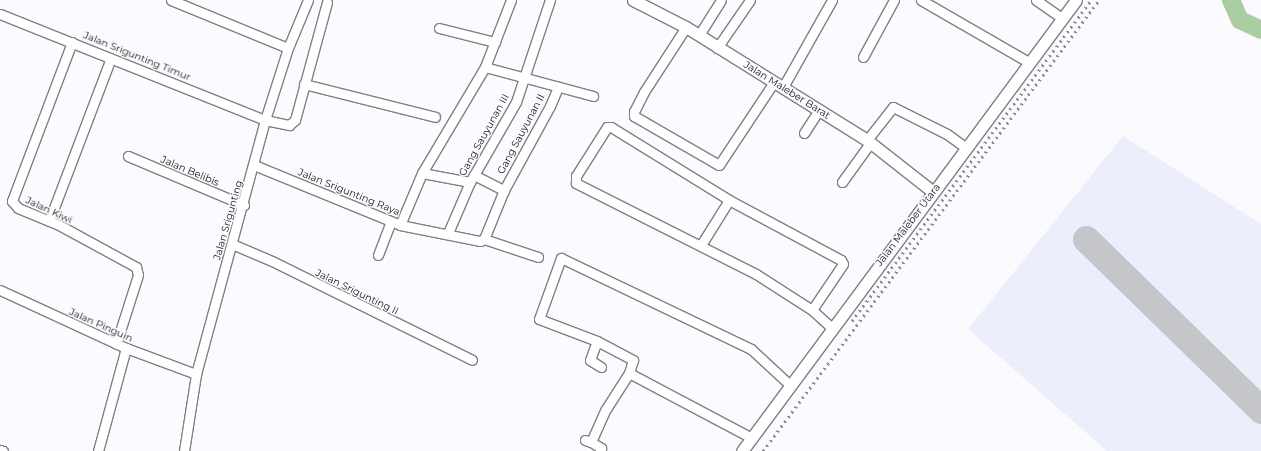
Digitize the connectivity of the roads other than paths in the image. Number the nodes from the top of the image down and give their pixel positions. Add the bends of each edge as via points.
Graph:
1 (171, 0) edge
2 (308, 0) edge
3 (511, 0) edge
4 (550, 0) edge
5 (633, 0) edge
6 (721, 0) edge
7 (750, 0) edge
8 (832, 0) edge
9 (894, 0) edge
10 (921, 0) edge
11 (1036, 0) edge
12 (1076, 0) edge
13 (327, 2) dead end
14 (0, 14) edge
15 (1063, 19) junction
16 (686, 26) junction
17 (439, 28) dead end
18 (698, 35) junction
19 (72, 42) junction
20 (494, 42) junction
21 (288, 48) junction
22 (717, 48) junction
23 (863, 57) dead end
24 (111, 58) junction
25 (1030, 63) junction
26 (485, 67) junction
27 (524, 79) junction
28 (304, 84) junction
29 (779, 84) junction
30 (558, 87) junction
31 (593, 96) dead end
32 (819, 110) junction
33 (435, 117) dead end
34 (265, 120) junction
35 (804, 134) dead end
36 (869, 142) junction
37 (966, 148) junction
38 (128, 156) dead end
39 (254, 166) junction
40 (422, 173) junction
41 (472, 178) junction
42 (842, 182) dead end
43 (504, 190) junction
44 (933, 192) junction
45 (729, 200) junction
46 (244, 205) junction
47 (49, 220) junction
48 (391, 221) junction
49 (400, 225) junction
50 (448, 233) junction
51 (484, 239) junction
52 (232, 244) junction
53 (701, 245) junction
54 (378, 255) dead end
55 (538, 257) dead end
56 (0, 290) edge
57 (812, 310) junction
58 (832, 328) junction
59 (598, 341) junction
60 (116, 344) junction
61 (126, 348) junction
62 (472, 360) dead end
63 (601, 367) dead end
64 (629, 373) junction
65 (196, 374) junction
66 (790, 385) junction
67 (752, 438) junction
68 (0, 450) edge
69 (3, 451) edge
70 (98, 451) edge
71 (184, 451) edge
72 (600, 451) edge
73 (742, 451) edge

1 - 21 street
2 - 21 street, Jalan Srigunting
3 - 20 street
4 - 27 street, Gang Sauyunan III
5 - 16 street, Jalan Maleber Barat
6 - 18 street
7 - 22 street
8 - 29 street
9 - 23 street
10 - 25 street
11 - 15 street
12 - 15 street, Jalan Maleber Utara
13 - 28 street
14 - 19 street, Jalan Srigunting Timur
15 - 25 street, Jalan Maleber Utara
16 - 18 street, Jalan Maleber Barat
16 - 29 street via 644,92 634,116 719,165
17 - 20 street
18 - 22 street, Jalan Maleber Barat
19 - 24 street, Jalan Srigunting Timur
19 - 47 street, Jalan Kiwi via 12,198 18,208
20 - 26 street
21 - 34 street, Jalan Srigunting
22 - 29 street, Jalan Maleber Barat
24 - 34 street, Jalan Srigunting Timur
24 - 47 street
25 - 37 street, Jalan Maleber Utara
26 - 27 street
26 - 40 street
27 - 30 street
27 - 41 street, Gang Sauyunan III via 512,109
28 - 33 street
28 - 34 street, Jalan Srigunting Timur via 292,125
29 - 32 street, Jalan Maleber Barat
30 - 31 street
30 - 43 street, Gang Sauyunan II
32 - 35 street
32 - 36 street, Jalan Maleber Barat
34 - 39 street, Jalan Srigunting
36 - 37 street via 893,107 947,134
36 - 42 street
36 - 44 street, Jalan Maleber Barat
37 - 44 street, Jalan Maleber Utara
38 - 46 street, Jalan Belibis
39 - 46 street, Jalan Srigunting
39 - 48 street, Jalan Srigunting Raya
40 - 41 street, Gang Sauyunan II
40 - 49 street
41 - 43 street, Gang Sauyunan II
41 - 50 street, Gang Sauyunan III
43 - 51 street, Gang Sauyunan II
44 - 58 street, Jalan Maleber Utara
45 - 53 street
45 - 53 street via 609,126 576,176 576,183
45 - 57 street via 842,261
46 - 52 street, Jalan Srigunting
47 - 60 street, Jalan Kiwi via 136,267 138,276
48 - 49 street, Jalan Srigunting Raya
48 - 54 street
49 - 50 street, Jalan Srigunting Raya
50 - 51 street, Jalan Srigunting Raya via 480,241
51 - 55 street, Jalan Srigunting Raya
52 - 62 street, Jalan Srigunting II via 272,261
52 - 65 street, Jalan Srigunting
53 - 57 street via 756,274
56 - 60 street, Jalan Pinguin
57 - 58 street
58 - 66 street, Jalan Maleber Utara
59 - 63 street via 590,360
59 - 64 street via 634,360
59 - 66 street via 539,319 561,258 751,349
60 - 61 street, Jalan Pinguin
61 - 65 street, Jalan Pinguin
61 - 70 street
64 - 67 street
64 - 72 street via 588,441 601,448
65 - 71 street, Jalan Srigunting
66 - 67 street, Jalan Maleber Utara
67 - 73 street, Jalan Maleber Utara
68 - 69 street

